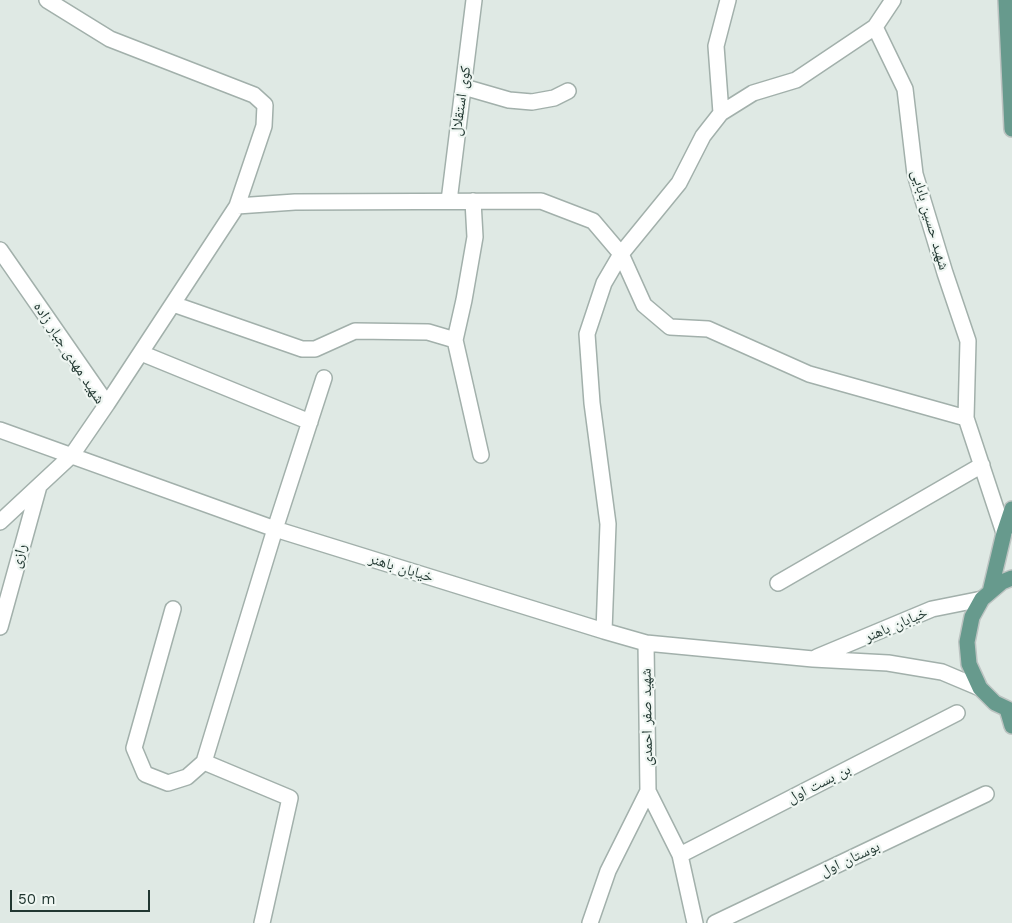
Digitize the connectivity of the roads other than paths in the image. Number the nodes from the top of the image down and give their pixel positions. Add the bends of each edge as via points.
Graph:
1 (47, 0) edge
2 (474, 0) edge
3 (728, 0) edge
4 (893, 0) edge
5 (1006, 0) edge
6 (875, 27) junction
7 (464, 87) junction
8 (568, 91) dead end
9 (721, 113) junction
10 (1012, 128) edge
11 (449, 202) junction
12 (473, 202) junction
13 (237, 206) junction
14 (0, 250) edge
15 (621, 254) junction
16 (173, 304) junction
17 (455, 340) junction
18 (141, 353) junction
19 (324, 378) dead end
20 (107, 404) junction
21 (966, 418) junction
22 (310, 422) junction
23 (0, 430) edge
24 (72, 455) junction
25 (481, 455) dead end
26 (982, 465) junction
27 (38, 486) junction
28 (1012, 509) edge
29 (0, 522) edge
30 (275, 529) junction
31 (1004, 533) junction
32 (1012, 578) edge
33 (778, 583) dead end
34 (986, 596) junction
35 (173, 609) dead end
36 (0, 627) edge
37 (604, 631) junction
38 (646, 643) junction
39 (813, 659) junction
40 (980, 688) junction
41 (1010, 710) edge
42 (957, 713) dead end
43 (1012, 726) edge
44 (204, 762) junction
45 (648, 791) junction
46 (986, 794) dead end
47 (680, 855) junction
48 (262, 923) edge
49 (590, 923) edge
50 (695, 923) edge
51 (715, 923) edge

1 - 13 street via 110,39 254,95 265,105 264,126
2 - 7 street, کوی استقلال
3 - 9 street via 716,46
4 - 6 street
5 - 10 main road
6 - 9 street via 796,80 753,93
6 - 21 street, شهید حسین بابایی via 905,89 915,174 968,341
7 - 8 street via 509,100 532,102 554,98
7 - 11 street, کوی استقلال
9 - 15 street via 703,136 679,183
11 - 12 street
11 - 13 street via 295,202
12 - 15 street via 541,201 593,221
12 - 17 street via 475,237
13 - 16 street
14 - 20 street, شهید مهدی جبار زاده
15 - 21 street via 644,305 670,328 708,329 809,374
15 - 37 street via 604,283 587,334 592,403 608,524
16 - 17 street via 302,349 315,349 355,331 428,332
16 - 18 street
17 - 25 street
18 - 20 street
18 - 22 street
19 - 22 street
20 - 24 street, شهید مهدی جبار زاده
21 - 26 street
22 - 30 street
23 - 24 street, خیابان باهنر
24 - 27 street, شهید مهدی جبار زاده
24 - 30 street, خیابان باهنر
26 - 31 street
26 - 33 street
27 - 29 street, شهید مهدی جبار زاده
27 - 36 street, رازی
28 - 31 main road
30 - 37 street, خیابان باهنر
30 - 44 street
31 - 34 main road
32 - 34 main road
34 - 39 street, خیابان باهنر via 932,609
34 - 40 main road via 972,617 967,642 969,664
35 - 44 street via 134,748 144,774 168,783 187,778
37 - 38 street, خیابان باهنر
38 - 39 street, خیابان باهنر
38 - 45 street, شهید صفر احمدی
39 - 40 street, خیابان باهنر via 915,667 942,672
40 - 41 main road via 995,703
41 - 43 main road
42 - 47 street, بن بست اول
44 - 48 street via 290,798
45 - 47 street
45 - 49 street via 608,871
46 - 51 street, بوستان اول
47 - 50 street

